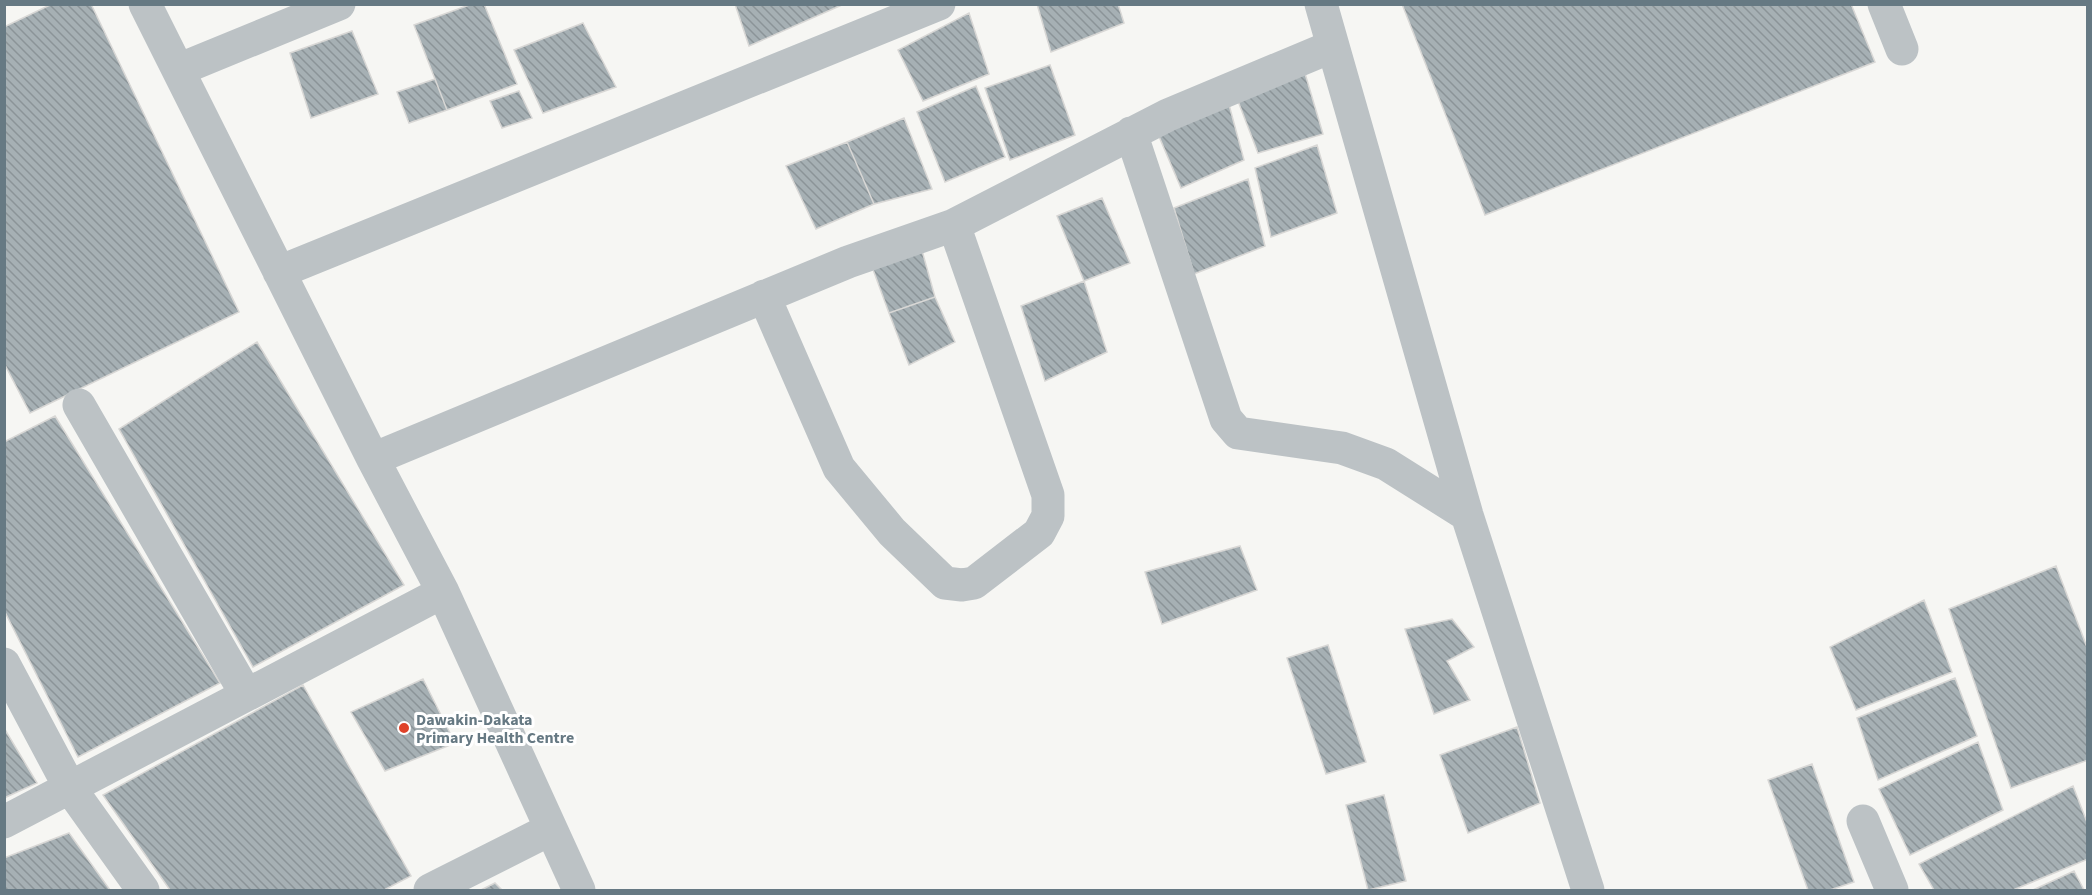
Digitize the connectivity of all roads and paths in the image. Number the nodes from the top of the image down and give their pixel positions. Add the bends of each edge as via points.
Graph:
1 (145, 4) edge
2 (339, 4) edge
3 (939, 4) edge
4 (1321, 4) edge
5 (1884, 4) edge
6 (1333, 46) junction
7 (1902, 49) dead end
8 (178, 70) junction
9 (1131, 133) junction
10 (954, 225) junction
11 (279, 272) junction
12 (764, 296) junction
13 (79, 405) dead end
14 (373, 459) junction
15 (1467, 514) junction
16 (443, 592) junction
17 (4, 664) edge
18 (246, 694) junction
19 (70, 789) junction
20 (1863, 821) dead end
21 (4, 822) edge
22 (551, 829) junction
23 (143, 891) edge
24 (430, 891) edge
25 (579, 891) edge
26 (1588, 891) edge
27 (1892, 891) edge

1 - 8 street
2 - 8 street
3 - 11 street
4 - 6 street
5 - 7 street
6 - 9 street
6 - 15 street
8 - 11 street
9 - 10 street
9 - 15 street via 1226,419 1232,426 1238,432 1261,437 1342,448 1386,464
10 - 12 street
10 - 12 street via 1048,495 1048,516 1039,533 974,583 945,583 892,532 839,468
11 - 14 street
12 - 14 street
13 - 18 street
14 - 16 street
15 - 26 street
16 - 18 street
16 - 22 street
17 - 19 street
18 - 19 street
19 - 21 street
19 - 23 street
20 - 27 street
22 - 24 street
22 - 25 street

